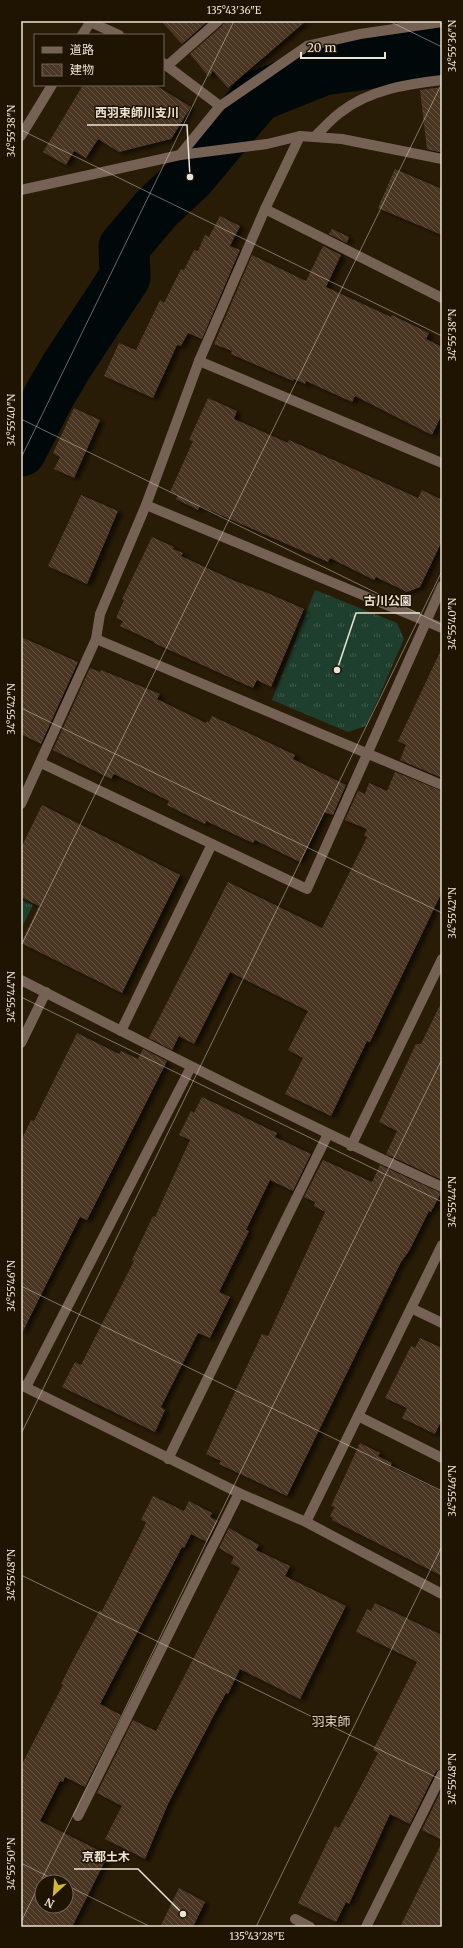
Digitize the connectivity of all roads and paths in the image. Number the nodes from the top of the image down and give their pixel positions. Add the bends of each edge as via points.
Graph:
1 (218, 21) edge
2 (89, 22) edge
3 (442, 22) edge
4 (83, 34) edge
5 (117, 34) edge
6 (165, 65) edge
7 (442, 80) edge
8 (51, 86) edge
9 (220, 106) junction
10 (21, 136) edge
11 (300, 136) junction
12 (314, 137) junction
13 (180, 155) junction
14 (442, 159) edge
15 (21, 190) edge
16 (266, 209) junction
17 (442, 298) edge
18 (199, 362) junction
19 (442, 463) edge
20 (146, 505) junction
21 (442, 586) edge
22 (427, 622) junction
23 (442, 628) edge
24 (96, 639) junction
25 (369, 753) junction
26 (40, 763) junction
27 (442, 785) edge
28 (21, 804) edge
29 (212, 844) junction
30 (442, 959) edge
31 (21, 980) edge
32 (46, 992) junction
33 (121, 1031) junction
34 (21, 1043) edge
35 (191, 1067) junction
36 (328, 1134) junction
37 (351, 1146) junction
38 (442, 1187) edge
39 (442, 1245) edge
40 (411, 1308) junction
41 (442, 1323) edge
42 (24, 1386) edge
43 (358, 1416) junction
44 (442, 1458) edge
45 (168, 1459) junction
46 (239, 1493) junction
47 (306, 1522) junction
48 (442, 1594) edge
49 (442, 1774) edge
50 (78, 1816) dead end
51 (295, 1920) dead end
52 (310, 1927) edge
53 (366, 1927) edge

1 - 6 street
2 - 4 street
2 - 5 street
3 - 9 street via 360,34 307,46
6 - 9 street
7 - 12 street via 382,91 341,112
8 - 10 street
9 - 13 street
11 - 12 street
11 - 13 street via 267,144
11 - 16 street
12 - 14 street via 342,139
13 - 15 street
16 - 17 street
16 - 18 street
18 - 19 street
18 - 20 street
20 - 22 street
20 - 24 street via 100,614
21 - 22 street
22 - 23 street
22 - 25 street
24 - 25 street
24 - 26 street
25 - 27 street
25 - 29 street via 307,890
26 - 28 street
26 - 29 street
29 - 33 street
30 - 37 street
31 - 32 street
32 - 33 street
32 - 34 street
33 - 35 street
35 - 36 street
35 - 42 street
36 - 37 street
36 - 45 street
37 - 38 street
39 - 40 street
40 - 41 street
40 - 43 street
42 - 45 street
43 - 44 street
43 - 47 street
45 - 46 street
46 - 47 street
46 - 50 street
47 - 48 street
49 - 53 street
51 - 52 street

